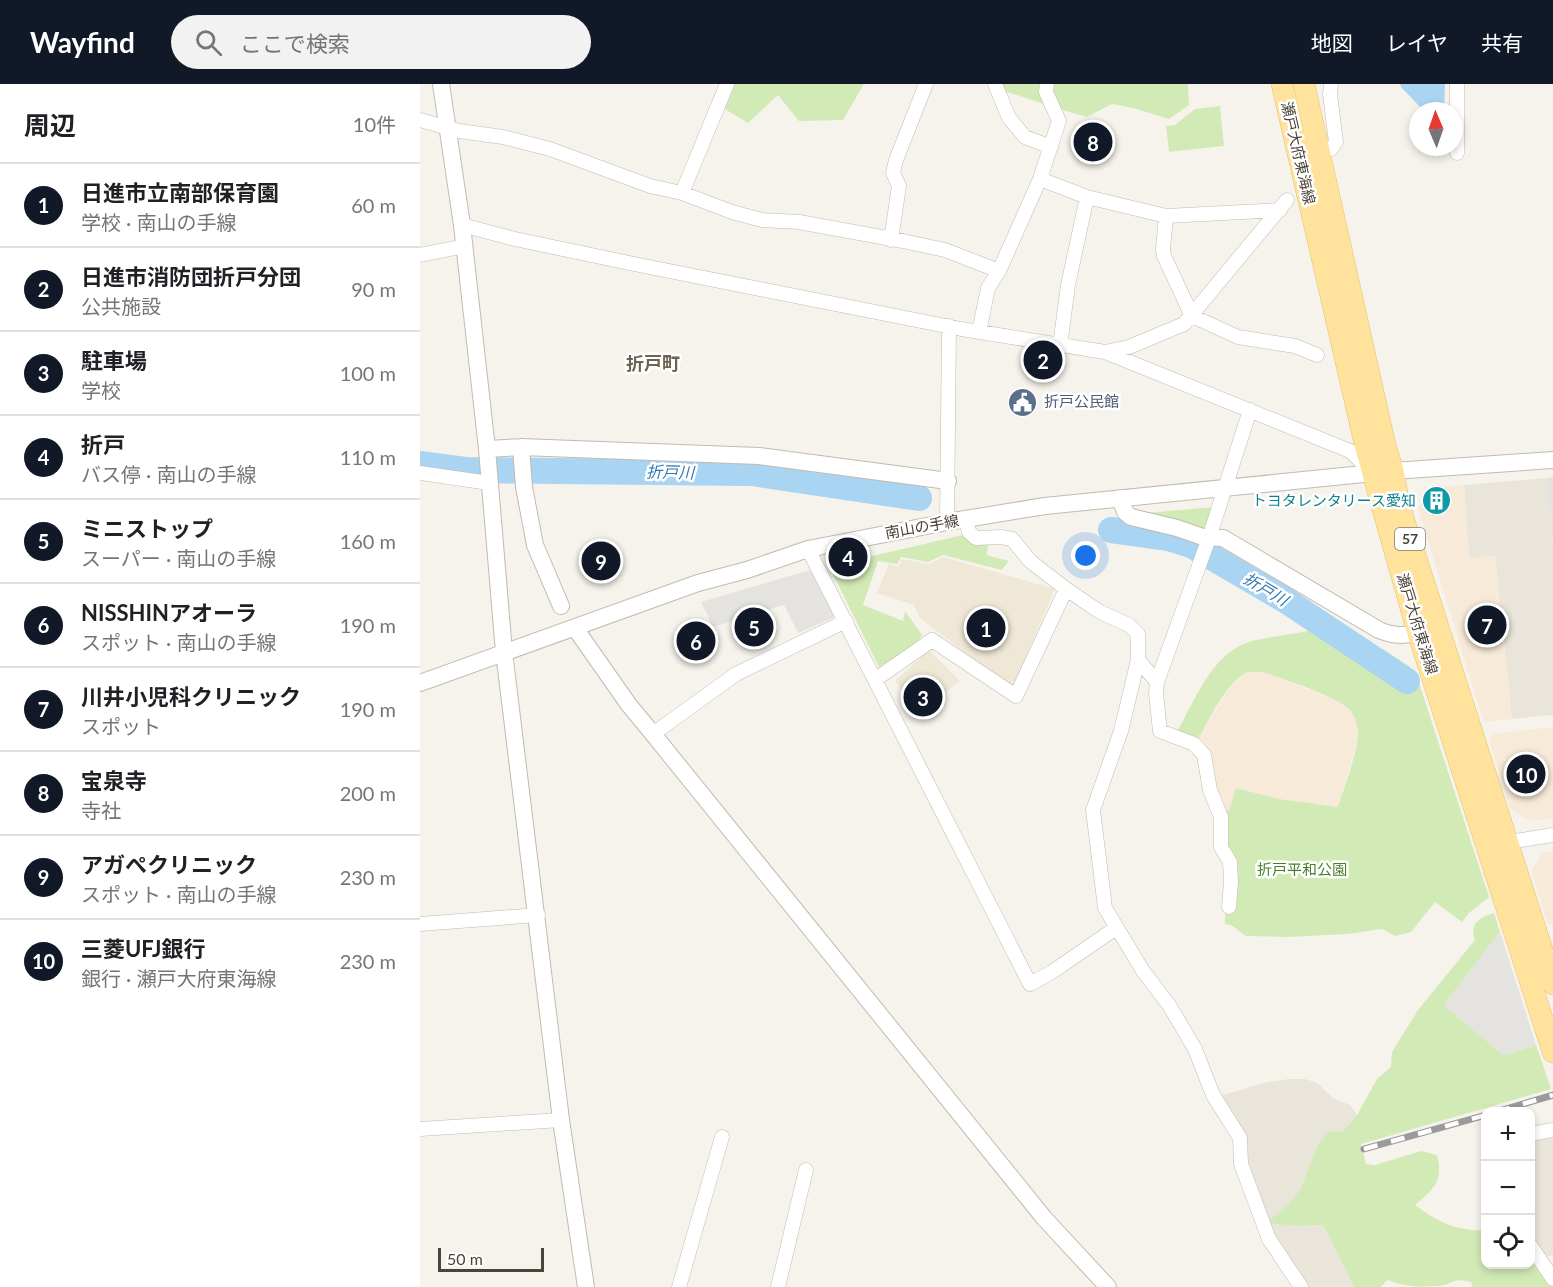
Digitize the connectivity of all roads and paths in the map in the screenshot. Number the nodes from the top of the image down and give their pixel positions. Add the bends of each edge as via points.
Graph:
1 (441, 84) edge
2 (727, 84) edge
3 (926, 84) edge
4 (995, 84) edge
5 (1047, 84) edge
6 (1282, 84) edge
7 (1304, 84) edge
8 (1331, 84) edge
9 (1456, 84) edge
10 (1456, 102) edge
11 (420, 120) edge
12 (446, 128) junction
13 (1051, 147) junction
14 (1331, 149) dead end
15 (1040, 179) junction
16 (682, 193) junction
17 (1087, 197) junction
18 (1166, 216) junction
19 (462, 225) junction
20 (891, 240) junction
21 (465, 246) junction
22 (420, 255) edge
23 (999, 271) junction
24 (1192, 316) junction
25 (949, 326) junction
26 (979, 332) junction
27 (1060, 346) junction
28 (1105, 352) junction
29 (1317, 355) dead end
30 (1250, 410) junction
31 (521, 447) junction
32 (487, 450) junction
33 (1553, 460) edge
34 (1384, 472) junction
35 (420, 473) edge
36 (948, 481) junction
37 (489, 483) junction
38 (1226, 488) junction
39 (1120, 498) junction
40 (966, 520) junction
41 (947, 522) junction
42 (1209, 540) junction
43 (808, 549) junction
44 (1066, 589) junction
45 (561, 606) dead end
46 (846, 621) junction
47 (575, 628) junction
48 (1418, 633) junction
49 (504, 652) junction
50 (1138, 660) junction
51 (876, 679) junction
52 (1157, 682) junction
53 (420, 683) edge
54 (653, 734) junction
55 (1553, 835) edge
56 (1498, 844) junction
57 (1229, 908) dead end
58 (537, 915) junction
59 (420, 924) edge
60 (1116, 928) junction
61 (1553, 984) edge
62 (1553, 1052) edge
63 (561, 1120) junction
64 (420, 1129) edge
65 (1553, 1130) edge
66 (1535, 1133) edge
67 (722, 1137) dead end
68 (806, 1170) dead end
69 (1535, 1252) edge
70 (1553, 1279) edge
71 (586, 1287) edge
72 (679, 1287) edge
73 (778, 1287) edge
74 (1108, 1287) edge
75 (1301, 1287) edge

1 - 12 street
2 - 16 street
3 - 20 street via 893,173 899,186
4 - 13 street via 1009,118 1025,137
5 - 13 street via 1046,92 1059,121
6 - 34 main road, 瀬戸大府東海線 / 57 via 1365,444
7 - 34 main road, 瀬戸大府東海線 / 57 via 1385,445
8 - 14 street via 1336,142
9 - 10 street
11 - 12 street
12 - 16 street via 528,143 650,186
12 - 19 street
13 - 15 street
15 - 17 street
15 - 23 street
16 - 20 street via 762,220 799,222
17 - 18 street
17 - 27 street via 1068,285
18 - 24 street via 1164,256
18 - 24 street via 1283,205
19 - 21 street
19 - 25 street via 634,264
20 - 23 street via 945,250
21 - 22 street
21 - 32 street
23 - 26 street via 988,288
24 - 28 street via 1184,324 1129,347
24 - 29 street via 1238,337 1294,346
25 - 26 street
25 - 36 street
26 - 27 street
27 - 28 street
28 - 30 street
30 - 34 street via 1350,452
30 - 38 street
31 - 32 street
31 - 36 street via 759,456
31 - 45 street via 535,545
32 - 37 street
33 - 34 street, 南山の手線
34 - 38 street, 南山の手線
34 - 48 main road, 瀬戸大府東海線 / 57
34 - 56 main road, 瀬戸大府東海線 / 57 via 1400,505
35 - 37 street
36 - 41 street
37 - 49 street
38 - 39 street, 南山の手線
38 - 42 street
39 - 40 street, 南山の手線
39 - 42 street via 1131,517
40 - 41 street, 南山の手線
40 - 44 street via 969,532 976,538 1012,539 1030,561
41 - 43 street, 南山の手線
42 - 48 street via 1224,538 1390,635
42 - 52 street
43 - 46 street
43 - 47 street, 南山の手線 via 698,582
44 - 50 street via 1100,612 1129,625 1138,634
44 - 51 street via 1016,696 932,640
46 - 51 street
46 - 54 street via 736,674
47 - 49 street, 南山の手線
47 - 54 street
48 - 56 main road, 瀬戸大府東海線 / 57
49 - 53 street, 南山の手線
49 - 58 street
50 - 52 street
50 - 60 street via 1121,731 1093,810 1105,908
51 - 60 street via 1030,984
52 - 57 street via 1160,731 1194,744 1204,755 1210,790 1221,817 1221,847 1230,862
54 - 74 street via 1044,1218
55 - 56 street
56 - 61 main road, 瀬戸大府東海線 / 57
56 - 62 main road, 瀬戸大府東海線 / 57
58 - 59 street
58 - 63 street
60 - 75 street via 1195,1049 1213,1095 1240,1138 1241,1164 1269,1239
63 - 64 street
63 - 71 street
65 - 66 street
67 - 72 street
68 - 73 street
69 - 70 street

